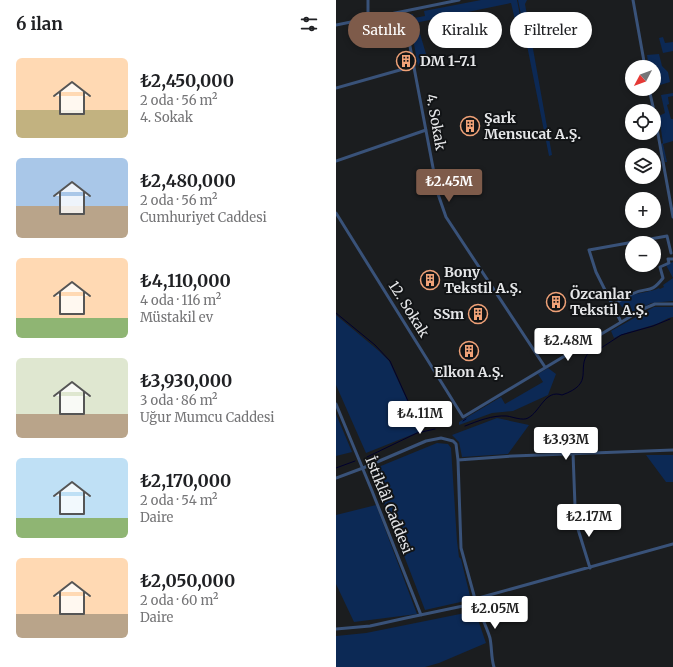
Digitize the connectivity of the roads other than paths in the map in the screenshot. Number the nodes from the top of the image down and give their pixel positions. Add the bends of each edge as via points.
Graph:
1 (368, 0) edge
2 (459, 0) edge
3 (633, 0) edge
4 (409, 10) joint
5 (368, 12) edge
6 (402, 12) edge
7 (348, 22) edge
8 (336, 25) edge
9 (411, 48) edge
10 (644, 60) edge
11 (414, 66) junction
12 (336, 88) edge
13 (426, 130) junction
14 (659, 140) edge
15 (336, 161) edge
16 (336, 213) edge
17 (673, 217) edge
18 (671, 253) dead end
19 (673, 259) edge
20 (673, 304) edge
21 (612, 305) junction
22 (621, 322) junction
23 (545, 367) junction
24 (336, 404) edge
25 (673, 450) edge
26 (573, 453) junction
27 (458, 460) junction
28 (363, 468) junction
29 (336, 478) edge
30 (575, 506) dead end
31 (573, 513) dead end
32 (673, 544) edge
33 (590, 568) junction
34 (475, 599) junction
35 (421, 615) junction
36 (336, 629) edge
37 (494, 667) edge

1 - 5 street
2 - 4 street
3 - 10 street
4 - 6 street
7 - 8 street
9 - 11 street, 4. Sokak
11 - 12 street
11 - 13 street, 4. Sokak
13 - 15 street
13 - 23 street, 4. Sokak via 438,194 446,217
14 - 17 street
16 - 23 street, 12. Sokak via 464,417
18 - 21 street via 667,236 589,250 596,272
19 - 21 street via 668,259 669,263 660,267 663,278 657,286 634,293
20 - 22 street via 652,305
21 - 22 street
22 - 23 street
24 - 28 street, İstiklâl Caddesi
25 - 26 street
26 - 27 street
26 - 30 street
27 - 28 street via 456,444 447,438 441,438 426,441
27 - 34 street via 461,548
28 - 29 street
28 - 35 street, İstiklâl Caddesi
31 - 33 street
32 - 33 street
33 - 34 street
34 - 35 street via 463,606
34 - 37 street via 491,640
35 - 36 street via 370,626

